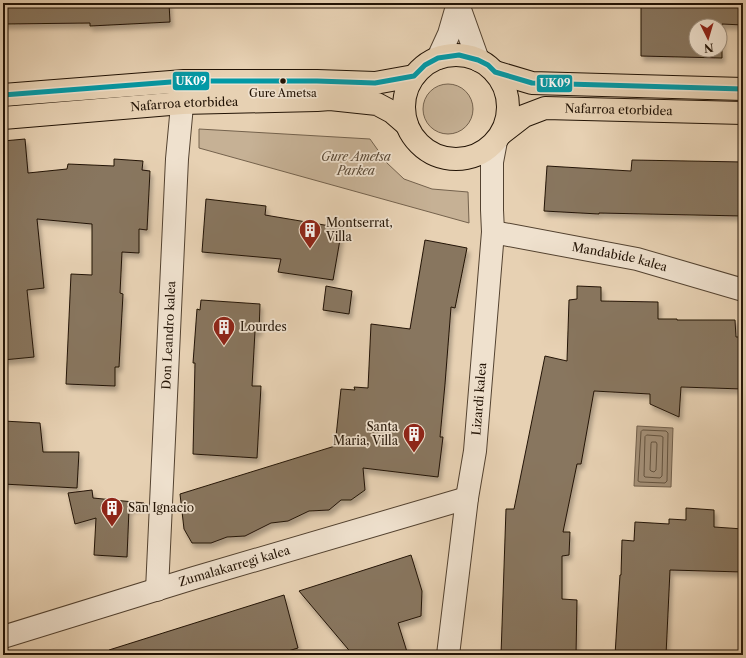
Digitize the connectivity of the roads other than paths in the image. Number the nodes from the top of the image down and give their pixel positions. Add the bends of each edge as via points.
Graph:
1 (458, 4) edge
2 (438, 58) junction
3 (487, 66) junction
4 (414, 76) junction
5 (184, 81) junction
6 (743, 89) edge
7 (3, 95) edge
8 (182, 103) junction
9 (743, 113) edge
10 (3, 118) edge
11 (407, 125) junction
12 (499, 137) junction
13 (493, 232) junction
14 (743, 290) edge
15 (467, 498) junction
16 (156, 590) junction
17 (3, 637) edge
18 (448, 655) edge

1 - 2 street
1 - 3 street
2 - 3 highway via 458,55
2 - 4 highway via 424,65
3 - 6 highway, Nafarroa etorbidea via 532,83
3 - 12 highway via 507,94 508,114
4 - 5 highway, Nafarroa etorbidea via 375,83
4 - 11 highway via 406,92 403,108
5 - 7 highway, Nafarroa etorbidea
5 - 8 street, Don Leandro kalea
8 - 10 highway, Nafarroa etorbidea
8 - 11 highway, Nafarroa etorbidea via 330,99 377,104 392,112
8 - 16 street, Don Leandro kalea via 177,159
9 - 12 highway, Nafarroa etorbidea via 545,108 524,116
11 - 12 highway via 416,140 430,152 447,158 465,159 482,153
12 - 13 street, Lizardi kalea via 492,162
13 - 14 street, Mandabide kalea via 637,259
13 - 15 street, Lizardi kalea via 475,451
15 - 16 street, Zumalakarregi kalea
15 - 18 street, Lizardi kalea
16 - 17 street, Zumalakarregi kalea

